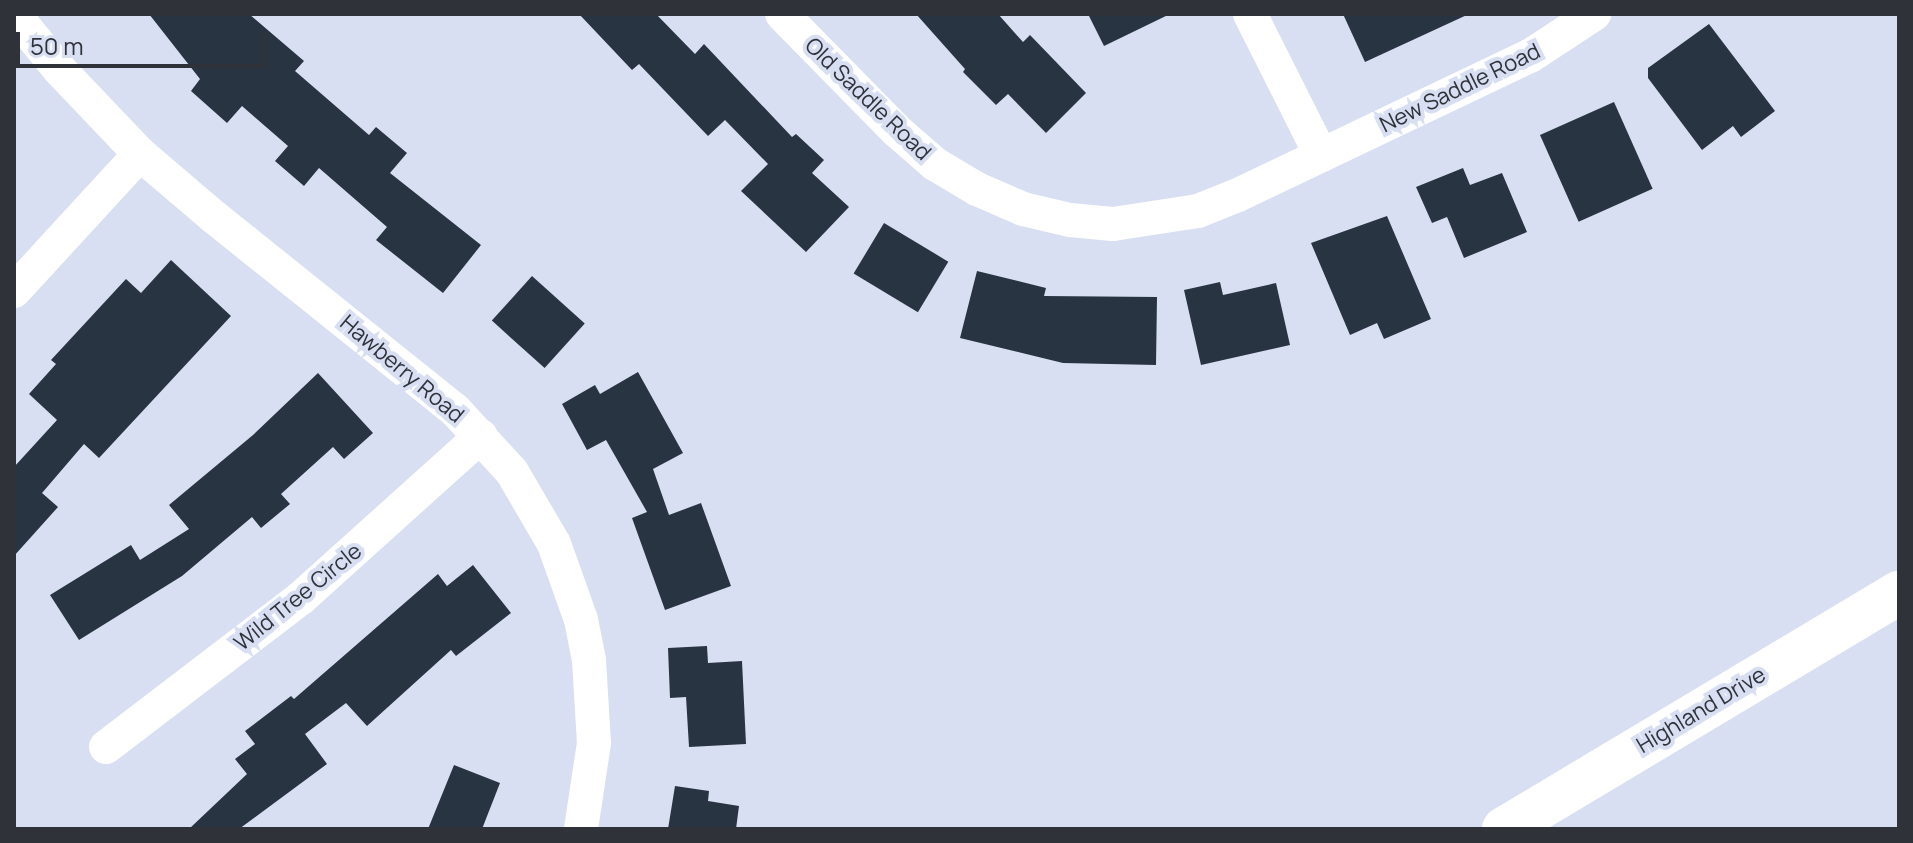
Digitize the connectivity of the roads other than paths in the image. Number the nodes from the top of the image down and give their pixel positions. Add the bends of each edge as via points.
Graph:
1 (14, 14) edge
2 (782, 14) edge
3 (1250, 14) edge
4 (1594, 14) edge
5 (140, 154) junction
6 (1321, 155) junction
7 (14, 291) edge
8 (481, 436) junction
9 (1899, 593) edge
10 (106, 747) dead end
11 (581, 829) edge
12 (1504, 829) edge

1 - 5 street, Hawberry Road
2 - 6 street, Old Saddle Road via 935,164 1023,209 1113,224 1156,220 1198,211
3 - 6 street
4 - 6 street, New Saddle Road via 1530,56
5 - 7 street
5 - 8 street, Hawberry Road
8 - 10 street, Wild Tree Circle via 301,598
8 - 11 street, Hawberry Road via 542,520 581,620 594,743
9 - 12 main road, Highland Drive

